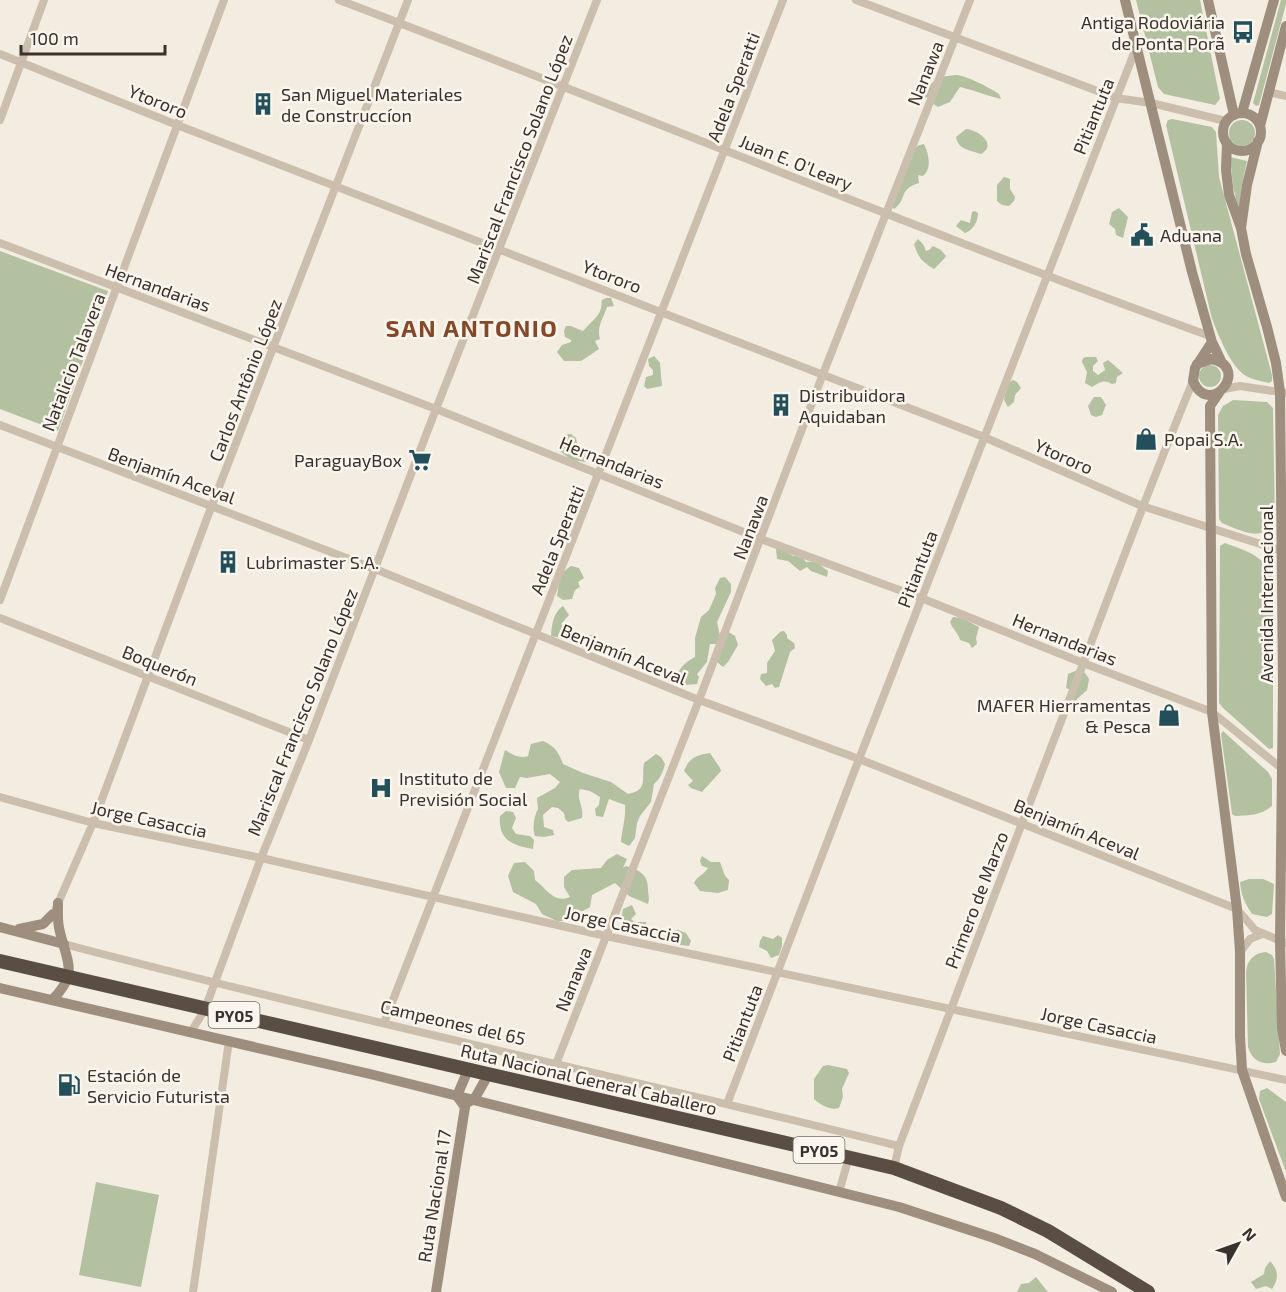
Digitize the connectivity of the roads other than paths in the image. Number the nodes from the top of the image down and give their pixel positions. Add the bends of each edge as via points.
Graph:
1 (44, 0) edge
2 (224, 0) edge
3 (339, 0) edge
4 (408, 0) edge
5 (597, 0) edge
6 (783, 0) edge
7 (856, 0) edge
8 (970, 0) edge
9 (1125, 0) edge
10 (1208, 0) edge
11 (1274, 0) edge
12 (399, 23) junction
13 (1286, 27) edge
14 (955, 39) junction
15 (1137, 46) junction
16 (0, 54) edge
17 (21, 63) junction
18 (564, 87) junction
19 (1268, 92) junction
20 (1286, 96) edge
21 (1116, 98) junction
22 (1151, 103) junction
23 (1234, 116) junction
24 (0, 120) edge
25 (177, 125) junction
26 (1260, 126) junction
27 (1258, 141) junction
28 (1227, 143) junction
29 (724, 149) junction
30 (336, 185) junction
31 (885, 214) junction
32 (1241, 228) junction
33 (0, 243) edge
34 (500, 249) junction
35 (1046, 277) junction
36 (118, 288) junction
37 (662, 312) junction
38 (1211, 339) junction
39 (274, 346) junction
40 (1197, 364) junction
41 (1224, 366) junction
42 (823, 374) junction
43 (1193, 381) junction
44 (1240, 386) junction
45 (1221, 391) junction
46 (1201, 392) junction
47 (1283, 393) edge
48 (1186, 396) junction
49 (1210, 406) junction
50 (436, 409) junction
51 (0, 425) edge
52 (984, 437) junction
53 (57, 448) junction
54 (600, 473) junction
55 (212, 505) junction
56 (1142, 506) junction
57 (1210, 530) junction
58 (761, 539) junction
59 (1282, 551) junction
60 (375, 569) junction
61 (921, 598) junction
62 (0, 600) edge
63 (0, 618) edge
64 (536, 634) junction
65 (1083, 663) junction
66 (148, 675) junction
67 (699, 700) junction
68 (1212, 712) junction
69 (309, 740) junction
70 (859, 759) junction
71 (1281, 768) junction
72 (1283, 794) edge
73 (0, 797) edge
74 (93, 823) junction
75 (1020, 823) junction
76 (261, 858) junction
77 (433, 897) junction
78 (58, 903) junction
79 (1237, 909) junction
80 (53, 914) junction
81 (0, 927) edge
82 (14, 930) junction
83 (1262, 934) junction
84 (606, 936) junction
85 (43, 938) junction
86 (1283, 942) edge
87 (64, 944) junction
88 (1240, 952) junction
89 (0, 961) edge
90 (777, 972) junction
91 (68, 978) junction
92 (214, 984) junction
93 (0, 988) edge
94 (52, 1000) junction
95 (205, 1009) junction
96 (951, 1009) junction
97 (384, 1023) junction
98 (191, 1032) junction
99 (229, 1041) junction
100 (1286, 1051) edge
101 (556, 1064) junction
102 (468, 1070) junction
103 (1242, 1070) junction
104 (488, 1075) junction
105 (1286, 1080) edge
106 (464, 1100) junction
107 (727, 1104) junction
108 (899, 1146) junction
109 (849, 1157) junction
110 (894, 1168) junction
111 (839, 1192) junction
112 (1286, 1197) edge
113 (193, 1292) edge
114 (436, 1292) edge
115 (1112, 1292) edge
116 (1148, 1292) edge

1 - 17 street
2 - 25 street, Natalicio Talavera
3 - 12 street, Juan E. O'Leary
4 - 12 street, Carlos Antônio López
5 - 18 street, Mariscal Francisco Solano López
6 - 29 street, Adela Speratti
7 - 14 street
8 - 14 street, Nanawa
9 - 15 main road
10 - 23 main road
11 - 23 main road
12 - 18 street, Juan E. O'Leary
12 - 30 street, Carlos Antônio López
13 - 19 main road
14 - 21 street
14 - 31 street, Nanawa
15 - 21 street, Pitiantuta
15 - 22 main road
16 - 17 street, Ytororo
17 - 24 street
17 - 25 street, Ytororo
18 - 29 street, Juan E. O'Leary
18 - 34 street, Mariscal Francisco Solano López
19 - 20 street
19 - 26 main road
21 - 22 street
21 - 35 street, Pitiantuta
22 - 23 street
22 - 38 main road
23 - 26 main road via 1253,117
23 - 28 main road via 1223,133
25 - 30 street, Ytororo
25 - 36 street, Natalicio Talavera
26 - 27 main road
27 - 28 main road via 1243,150
27 - 32 main road
28 - 32 main road, Avenida Internacional via 1229,195
29 - 31 street, Juan E. O'Leary
29 - 37 street, Adela Speratti
30 - 34 street, Ytororo
30 - 39 street, Carlos Antônio López
31 - 35 street, Juan E. O'Leary
31 - 42 street, Nanawa
32 - 47 main road, Avenida Internacional
33 - 36 street, Hernandarias
34 - 37 street, Ytororo
34 - 50 street, Mariscal Francisco Solano López
35 - 38 street, Juan E. O'Leary
35 - 52 street, Pitiantuta
36 - 39 street, Hernandarias
36 - 53 street, Natalicio Talavera
37 - 42 street, Ytororo
37 - 54 street, Adela Speratti
38 - 40 main road
38 - 41 main road
39 - 50 street, Hernandarias
39 - 55 street, Carlos Antônio López
40 - 41 main road via 1211,359
40 - 43 main road
41 - 44 street
41 - 45 main road via 1228,380
42 - 52 street, Ytororo
42 - 58 street, Nanawa
43 - 46 main road
43 - 48 street, Primero de Marzo
44 - 45 street
44 - 47 street
45 - 46 main road via 1210,395
45 - 49 main road
46 - 48 street
46 - 49 main road
47 - 59 main road, Avenida Internacional
48 - 56 street, Primero de Marzo
49 - 57 main road
50 - 54 street, Hernandarias
50 - 60 street, Mariscal Francisco Solano López
51 - 53 street, Benjamín Aceval
52 - 56 street, Ytororo
52 - 61 street, Pitiantuta
53 - 55 street, Benjamín Aceval
53 - 62 street, Natalicio Talavera
54 - 58 street, Hernandarias
54 - 64 street, Adela Speratti
55 - 60 street, Benjamín Aceval
55 - 66 street, Carlos Antônio López
56 - 57 street, Ytororo
56 - 65 street, Primero de Marzo
57 - 59 street, Ytororo
57 - 68 main road
58 - 61 street, Hernandarias
58 - 67 street, Nanawa
59 - 71 main road, Avenida Internacional
60 - 64 street, Benjamín Aceval
60 - 69 street, Mariscal Francisco Solano López
61 - 65 street, Hernandarias
61 - 70 street, Pitiantuta
63 - 66 street, Boquerón
64 - 67 street, Benjamín Aceval
64 - 77 street, Adela Speratti
65 - 68 street, Hernandarias
65 - 75 street, Primero de Marzo
66 - 69 street, Boquerón
66 - 74 street, Carlos Antônio López
67 - 70 street, Benjamín Aceval
67 - 84 street, Nanawa
68 - 71 street, Hernandarias
68 - 79 main road
69 - 76 street, Mariscal Francisco Solano López
70 - 75 street, Benjamín Aceval
70 - 90 street, Pitiantuta
71 - 72 main road, Avenida Internacional
72 - 86 main road, Avenida Internacional
73 - 74 street, Jorge Casaccia
74 - 76 street, Jorge Casaccia
74 - 78 street, Carlos Antônio López
75 - 79 street, Benjamín Aceval
75 - 96 street, Primero de Marzo
76 - 77 street, Jorge Casaccia
76 - 92 street, Mariscal Francisco Solano López
77 - 84 street, Jorge Casaccia
77 - 97 street, Adela Speratti
78 - 80 street, Carlos Antônio López
78 - 87 main road
79 - 83 street
79 - 88 main road
80 - 82 main road via 43,924
80 - 85 street, Carlos Antônio López
81 - 82 main road, Campeones del 65
82 - 85 main road, Campeones del 65
83 - 86 street
83 - 88 street via 1250,939
84 - 90 street, Jorge Casaccia
84 - 101 street, Nanawa
85 - 87 main road, Campeones del 65
86 - 100 main road, Avenida Internacional via 1282,1028
87 - 91 main road via 69,960
87 - 92 street, Campeones del 65
88 - 103 main road
89 - 91 highway, Ruta Nacional General Caballero / PY05
90 - 96 street, Jorge Casaccia
90 - 107 street, Pitiantuta
91 - 94 main road
91 - 95 highway, Ruta Nacional General Caballero / PY05
92 - 95 street, Mariscal Francisco Solano López
92 - 97 street, Campeones del 65
93 - 94 main road
94 - 98 main road
95 - 98 street, Mariscal Francisco Solano López
95 - 102 highway, Ruta Nacional General Caballero / PY05
96 - 103 street, Jorge Casaccia
96 - 108 street, Primero de Marzo
97 - 101 street, Campeones del 65
98 - 99 main road
99 - 106 main road
99 - 113 street
101 - 107 street, Campeones del 65
102 - 104 highway, Ruta Nacional General Caballero / PY05
102 - 106 main road, Ruta Nacional 17
103 - 105 street, Jorge Casaccia
103 - 112 main road
104 - 106 main road, Ruta Nacional 17 via 475,1098
104 - 109 highway, Ruta Nacional General Caballero / PY05
106 - 111 main road
106 - 114 main road, Ruta Nacional 17
107 - 108 street, Campeones del 65
108 - 110 street, Primero de Marzo
109 - 110 highway, Ruta Nacional General Caballero / PY05
109 - 111 street
110 - 116 highway, Ruta Nacional General Caballero / PY05 via 1001,1208 1048,1231
111 - 115 main road via 994,1238

